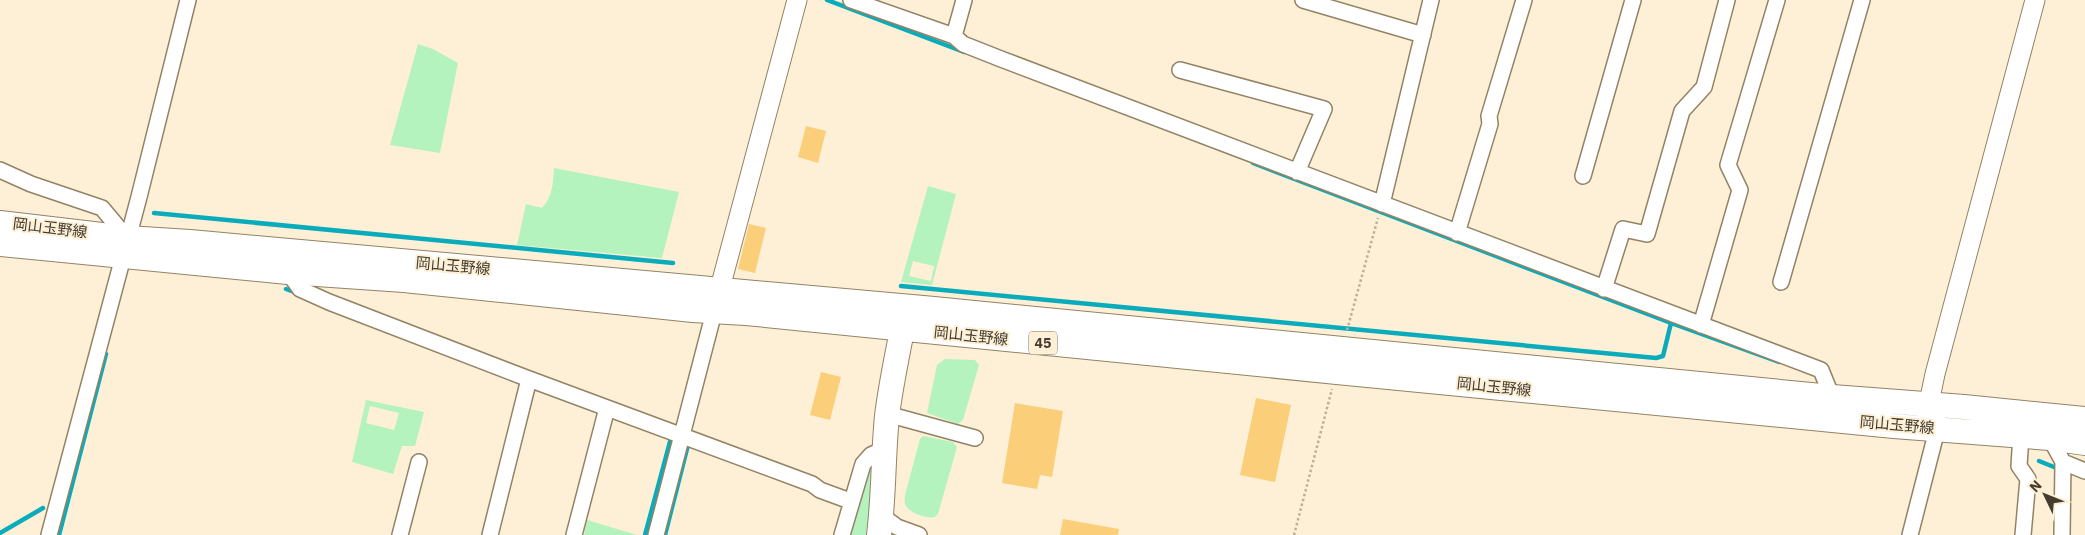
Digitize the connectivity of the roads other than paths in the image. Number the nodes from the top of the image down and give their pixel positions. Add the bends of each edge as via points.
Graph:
1 (188, 0) edge
2 (797, 0) edge
3 (851, 0) edge
4 (964, 0) edge
5 (1303, 0) edge
6 (1430, 0) edge
7 (1524, 0) edge
8 (1633, 0) edge
9 (1727, 0) edge
10 (1777, 0) edge
11 (1862, 0) edge
12 (2035, 0) edge
13 (880, 5) edge
14 (1422, 35) junction
15 (954, 36) junction
16 (1180, 70) dead end
17 (0, 170) edge
18 (1297, 172) junction
19 (1583, 176) dead end
20 (1380, 210) junction
21 (0, 223) edge
22 (1457, 233) junction
23 (0, 244) edge
24 (124, 248) junction
25 (288, 272) junction
26 (1781, 282) dead end
27 (1604, 289) junction
28 (716, 301) junction
29 (904, 318) junction
30 (1701, 325) junction
31 (529, 382) junction
32 (1832, 398) junction
33 (1936, 405) junction
34 (606, 412) junction
35 (888, 414) junction
36 (2085, 419) edge
37 (1930, 428) junction
38 (2021, 435) junction
39 (975, 438) dead end
40 (2050, 438) junction
41 (680, 440) junction
42 (2085, 443) edge
43 (884, 449) junction
44 (420, 462) dead end
45 (2064, 469) junction
46 (2085, 472) edge
47 (850, 501) junction
48 (889, 528) edge
49 (49, 535) edge
50 (400, 535) edge
51 (490, 535) edge
52 (574, 535) edge
53 (656, 535) edge
54 (842, 535) edge
55 (919, 535) edge
56 (1910, 535) edge
57 (2023, 535) edge
58 (2062, 535) edge

1 - 24 street
2 - 28 street
3 - 13 street
4 - 15 street
5 - 14 street
6 - 14 street
7 - 22 street
8 - 19 street
9 - 27 street via 1704,87 1682,111 1647,234 1623,229
10 - 30 street via 1728,165 1740,190
11 - 26 street
12 - 33 street
13 - 15 street
14 - 20 street
15 - 18 street via 963,44
16 - 18 street via 1324,109
17 - 24 street via 102,208
18 - 20 street
20 - 22 street
21 - 24 main road, 岡山玉野線 / 45
22 - 27 street
23 - 24 main road, 岡山玉野線 / 45
24 - 25 main road, 岡山玉野線 / 45
24 - 28 main road, 岡山玉野線 / 45 via 190,242
24 - 49 street
25 - 28 main road, 岡山玉野線 / 45
25 - 31 street via 300,289
27 - 30 street
28 - 29 main road, 岡山玉野線 / 45 via 746,313
28 - 41 street
29 - 32 main road, 岡山玉野線 / 45 via 1345,340
29 - 35 main road
29 - 37 main road, 岡山玉野線 / 45 via 1337,372
30 - 32 street via 1821,370
31 - 34 street
31 - 51 street
32 - 33 main road, 岡山玉野線 / 45
33 - 36 main road, 岡山玉野線 / 45
33 - 37 street
34 - 41 street
34 - 52 street
35 - 39 street
35 - 43 main road
37 - 38 main road, 岡山玉野線 / 45
37 - 56 street
38 - 40 main road, 岡山玉野線 / 45
38 - 57 street via 2019,466 2028,478
40 - 42 main road, 岡山玉野線 / 45
40 - 45 street
41 - 47 street via 812,484
41 - 53 street
43 - 47 street via 871,455 863,464
43 - 48 main road
44 - 50 street
45 - 46 street
45 - 58 street
47 - 54 street
48 - 55 street

